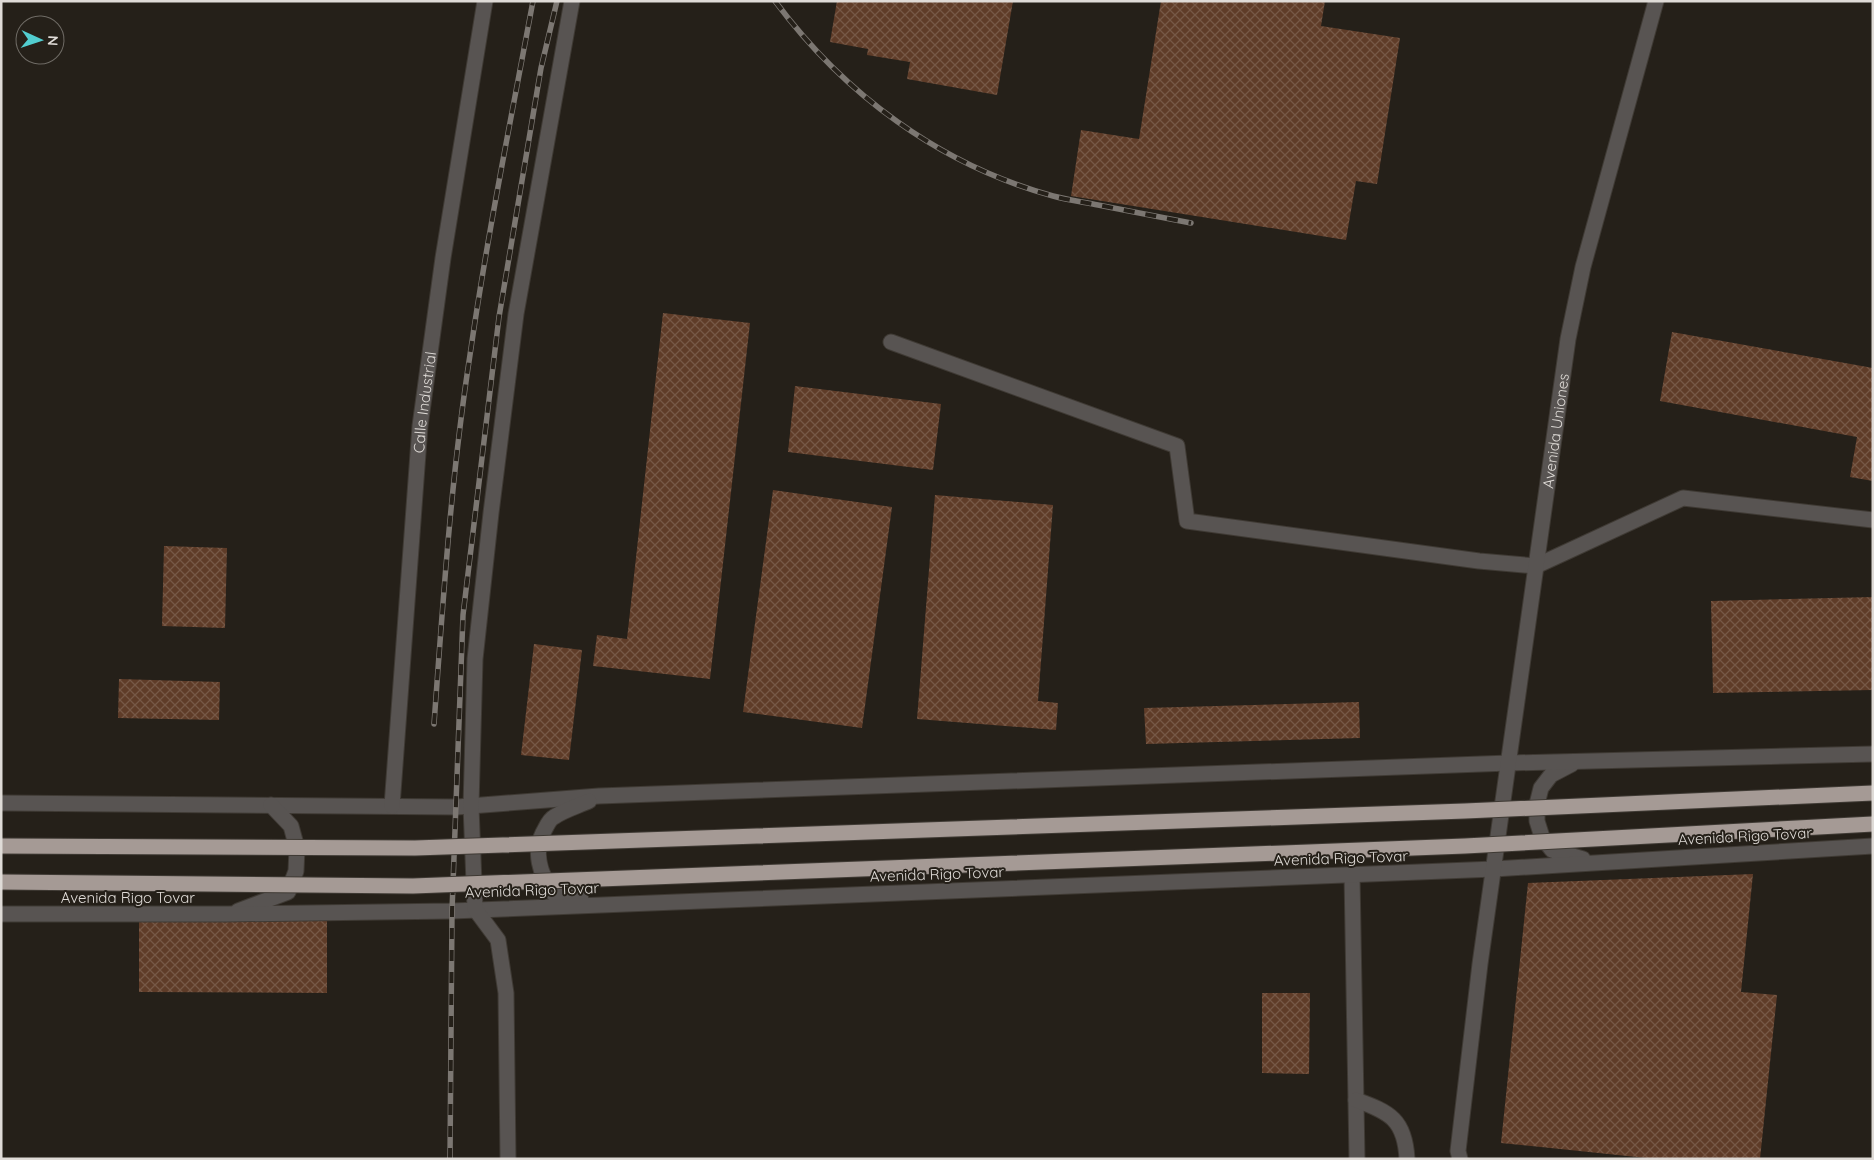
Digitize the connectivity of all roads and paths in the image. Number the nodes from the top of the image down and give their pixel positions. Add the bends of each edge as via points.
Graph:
1 (485, 1) edge
2 (572, 1) edge
3 (1656, 1) edge
4 (891, 342) dead end
5 (1873, 520) edge
6 (1536, 566) junction
7 (1873, 754) edge
8 (1578, 761) junction
9 (1509, 763) junction
10 (1873, 793) edge
11 (600, 796) junction
12 (1, 803) edge
13 (271, 805) junction
14 (392, 806) junction
15 (471, 806) junction
16 (1873, 824) edge
17 (1, 846) edge
18 (1873, 846) edge
19 (1594, 862) junction
20 (1494, 869) junction
21 (1352, 875) junction
22 (1, 882) edge
23 (605, 904) junction
24 (475, 909) junction
25 (1, 914) edge
26 (227, 914) junction
27 (1356, 1100) junction
28 (508, 1159) edge
29 (1357, 1159) edge
30 (1407, 1159) edge
31 (1460, 1159) edge

1 - 14 street, Calle Industrial via 443,258 420,426
2 - 15 street via 516,314 492,503 475,659
3 - 6 street, Avenida Uniones via 1583,267 1568,339
4 - 6 street via 1177,446 1187,521 1469,560
5 - 6 street via 1683,498
6 - 9 street, Avenida Uniones
7 - 8 street
8 - 9 street
8 - 19 street via 1551,775 1542,788 1537,804 1537,821 1542,837 1552,850
9 - 11 street
9 - 20 street, Avenida Uniones
10 - 17 highway, bridge via 1465,811 415,848
11 - 15 street
11 - 23 street via 552,817 538,847 544,880 554,894
12 - 13 street
13 - 14 street
13 - 26 street via 290,826 297,848 296,871 288,892
14 - 15 street
15 - 24 street
16 - 22 highway, Avenida Rigo Tovar, bridge via 1465,846 413,886
18 - 19 street, Avenida Rigo Tovar
19 - 20 street, Avenida Rigo Tovar
20 - 21 street, Avenida Rigo Tovar
20 - 31 street, Avenida Uniones via 1476,994 1458,1151
21 - 23 street, Avenida Rigo Tovar
21 - 27 street
23 - 24 street, Avenida Rigo Tovar
24 - 26 street, Avenida Rigo Tovar
24 - 28 street via 498,940 506,993
25 - 26 street, Avenida Rigo Tovar
27 - 29 street
27 - 30 street via 1381,1109 1398,1123 1406,1142

